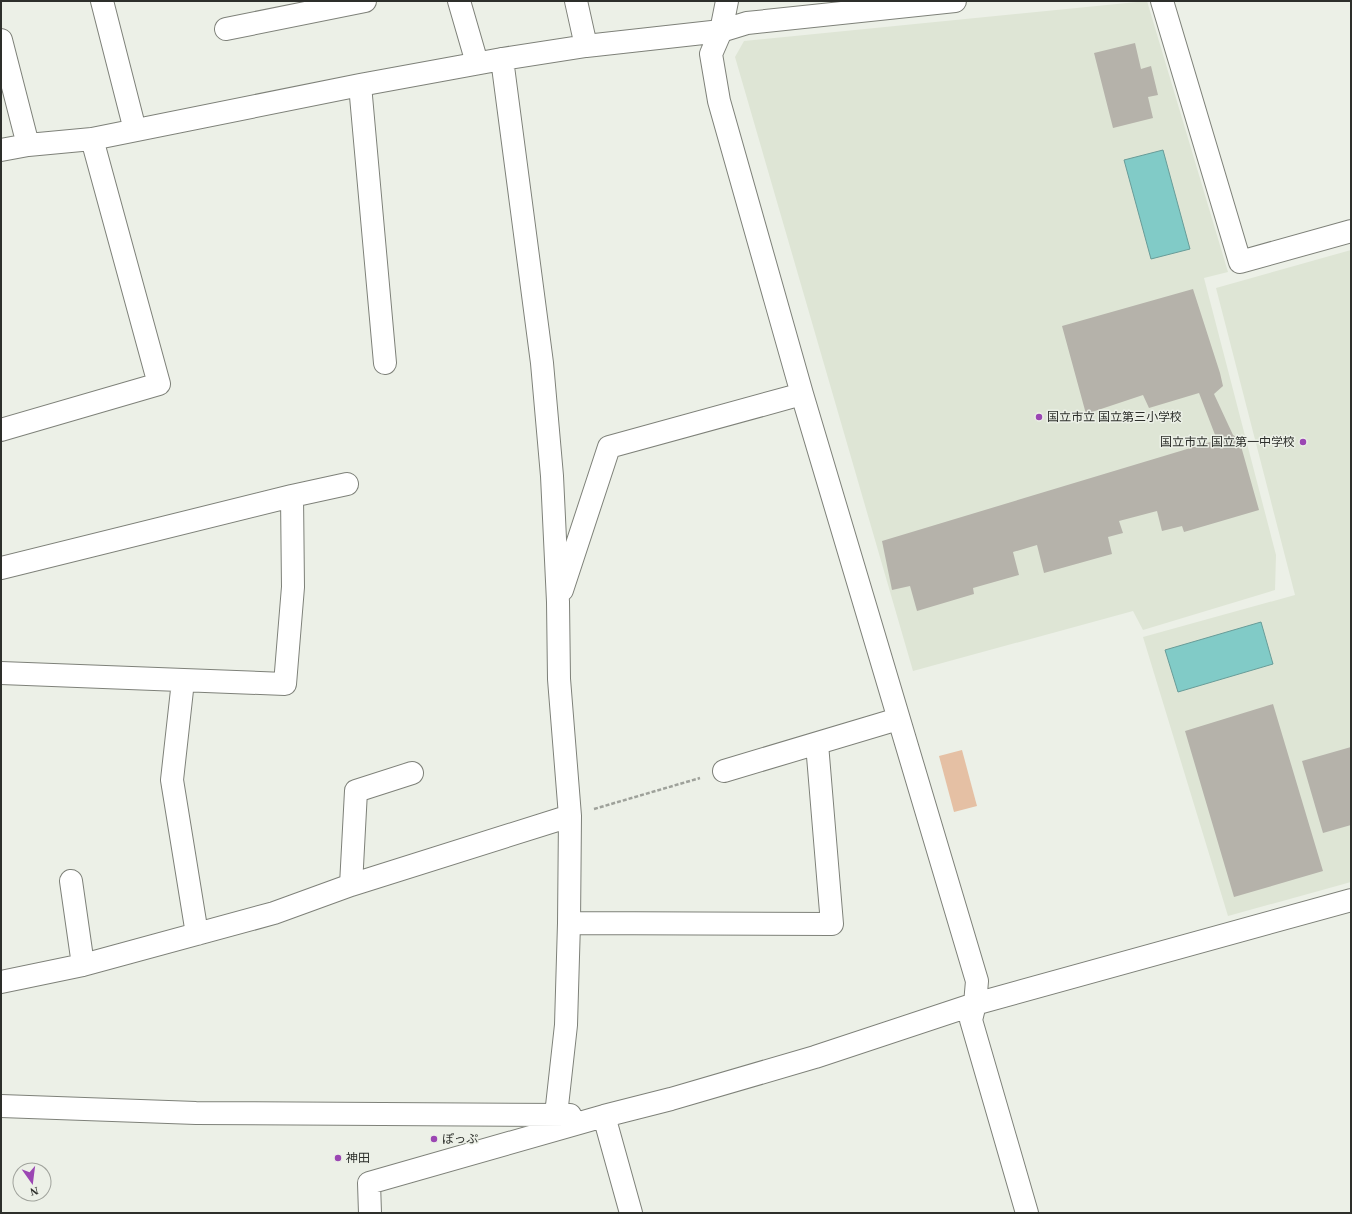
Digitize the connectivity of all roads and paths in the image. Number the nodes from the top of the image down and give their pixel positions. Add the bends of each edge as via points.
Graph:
1 (102, 1) edge
2 (365, 1) edge
3 (459, 1) edge
4 (576, 1) edge
5 (727, 1) edge
6 (956, 1) edge
7 (1162, 1) edge
8 (226, 29) dead end
9 (721, 31) junction
10 (1, 40) edge
11 (586, 46) junction
12 (502, 59) junction
13 (477, 63) junction
14 (360, 85) junction
15 (135, 130) junction
16 (92, 139) junction
17 (28, 145) junction
18 (1, 150) edge
19 (1351, 231) edge
20 (385, 363) dead end
21 (802, 394) junction
22 (1, 430) edge
23 (347, 484) dead end
24 (292, 496) junction
25 (1, 568) edge
26 (558, 602) junction
27 (1, 673) edge
28 (183, 681) junction
29 (898, 719) junction
30 (817, 744) junction
31 (724, 771) joint
32 (412, 773) dead end
33 (570, 816) junction
34 (71, 881) dead end
35 (351, 885) junction
36 (1351, 900) edge
37 (570, 923) junction
38 (197, 934) junction
39 (83, 964) junction
40 (1, 982) edge
41 (975, 1004) junction
42 (1, 1106) edge
43 (556, 1115) junction
44 (604, 1116) junction
45 (370, 1213) edge
46 (631, 1213) edge
47 (1027, 1213) edge

1 - 15 street
2 - 8 street
3 - 13 street
4 - 11 street
5 - 9 street
6 - 9 street via 747,23
7 - 19 street via 1240,262
9 - 11 street
9 - 21 street via 711,54 719,101
10 - 17 street
11 - 12 street
12 - 13 street
12 - 26 street via 542,363 552,476
13 - 14 street
14 - 15 street
14 - 20 street
15 - 16 street
16 - 17 street
16 - 22 street via 159,384
17 - 18 street
21 - 26 street via 609,447
21 - 29 street
23 - 24 street
24 - 25 street
24 - 28 street via 293,587 285,684
26 - 33 street via 560,679
27 - 28 street
28 - 38 street via 172,780
29 - 30 street
29 - 41 street via 977,981
30 - 31 street
30 - 37 street via 832,924
31 - 33 path
32 - 35 street via 356,791
33 - 35 street
33 - 37 street
34 - 39 street
35 - 38 street via 274,913
36 - 41 street
37 - 43 street via 566,1025
38 - 39 street
39 - 40 street
41 - 44 street via 815,1057
41 - 47 street via 972,1020
42 - 43 street via 196,1113
43 - 44 street
44 - 45 street via 369,1183
44 - 46 street

